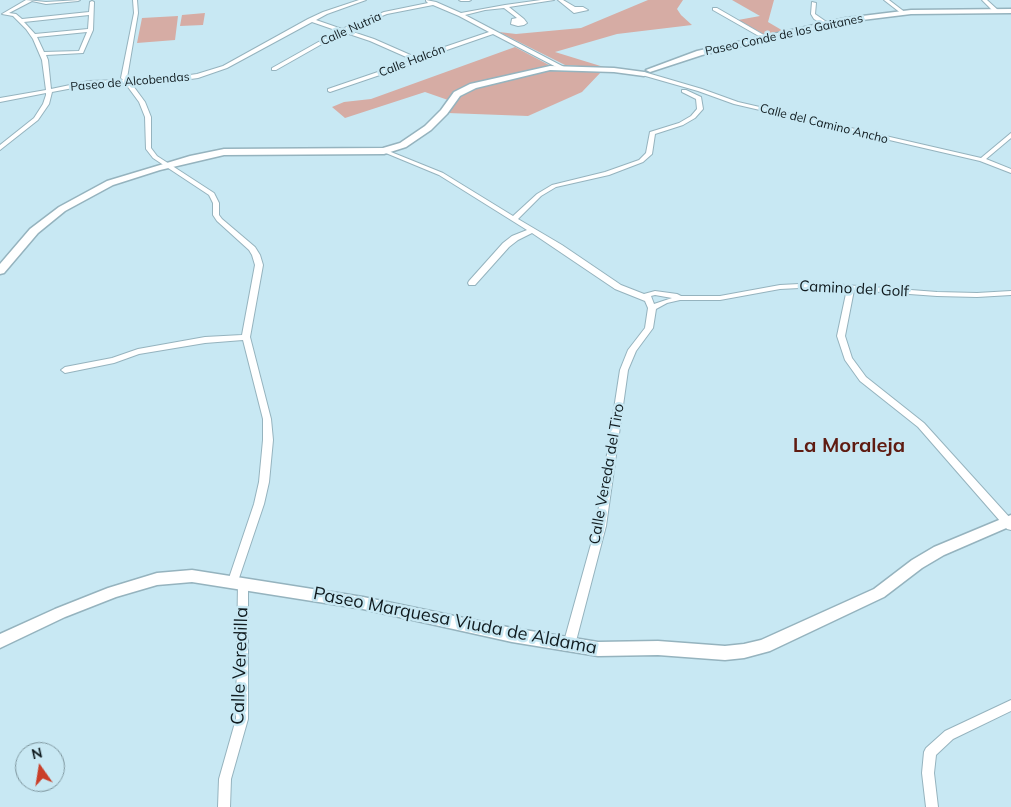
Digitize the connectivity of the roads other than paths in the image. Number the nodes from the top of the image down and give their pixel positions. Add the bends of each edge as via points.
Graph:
1 (30, 0) edge
2 (34, 0) edge
3 (78, 0) edge
4 (135, 0) edge
5 (364, 0) edge
6 (425, 0) edge
7 (461, 0) edge
8 (469, 0) edge
9 (552, 0) edge
10 (560, 0) edge
11 (886, 0) edge
12 (984, 0) edge
13 (814, 1) edge
14 (92, 2) dead end
15 (529, 2) edge
16 (434, 3) junction
17 (48, 6) dead end
18 (505, 6) junction
19 (574, 9) dead end
20 (715, 9) dead end
21 (997, 12) junction
22 (1011, 12) edge
23 (92, 13) junction
24 (904, 13) junction
25 (2, 15) edge
26 (461, 15) junction
27 (47, 17) junction
28 (520, 19) dead end
29 (20, 20) junction
30 (308, 21) junction
31 (826, 24) junction
32 (90, 30) junction
33 (340, 30) junction
34 (493, 32) junction
35 (34, 36) junction
36 (766, 38) junction
37 (43, 54) junction
38 (415, 59) junction
39 (556, 66) junction
40 (274, 69) dead end
41 (644, 73) junction
42 (662, 80) junction
43 (126, 81) junction
44 (330, 90) dead end
45 (48, 91) junction
46 (0, 100) edge
47 (652, 133) joint
48 (1011, 135) edge
49 (0, 148) edge
50 (389, 150) junction
51 (982, 160) junction
52 (166, 165) junction
53 (1011, 171) edge
54 (514, 219) junction
55 (532, 231) junction
56 (0, 271) edge
57 (472, 283) dead end
58 (851, 287) junction
59 (1011, 293) edge
60 (692, 298) joint
61 (650, 300) junction
62 (665, 300) junction
63 (246, 337) junction
64 (65, 370) dead end
65 (1010, 523) edge
66 (238, 582) junction
67 (0, 641) edge
68 (570, 646) junction
69 (1011, 706) edge
70 (224, 807) edge
71 (932, 807) edge

1 - 25 street
2 - 3 street via 46,3
4 - 43 street via 136,13 124,76
5 - 30 street, Paseo de Alcobendas
6 - 16 street
7 - 8 street
9 - 15 street
10 - 19 street
11 - 24 street
12 - 21 street
13 - 31 street via 813,14
14 - 23 street
15 - 18 street
16 - 26 street
16 - 33 street, Calle Nutria via 386,13
17 - 27 street
18 - 26 street
18 - 28 street
20 - 36 street
21 - 22 street, Paseo Conde de los Gaitanes
21 - 24 street, Paseo Conde de los Gaitanes
23 - 27 street
23 - 32 street
24 - 31 street, Paseo Conde de los Gaitanes
25 - 29 street via 12,14
26 - 34 street
27 - 29 street
29 - 35 street
30 - 33 street
30 - 43 street, Paseo de Alcobendas via 216,70 177,79
31 - 36 street, Paseo Conde de los Gaitanes
32 - 35 street
32 - 37 street via 81,52
33 - 38 street
33 - 40 street, Calle Nutria
34 - 38 street, Calle Halcón
34 - 39 street
35 - 37 street
36 - 41 street, Paseo Conde de los Gaitanes via 700,53
37 - 45 street via 48,70
38 - 44 street, Calle Halcón
39 - 41 street, Paseo Conde de los Gaitanes
39 - 50 street, Paseo Conde de los Gaitanes via 464,89 428,128 407,143
41 - 42 street, Calle del Camino Ancho
42 - 47 street via 699,98 700,109 681,124
42 - 51 street, Calle del Camino Ancho via 736,103
43 - 45 street, Paseo de Alcobendas
43 - 52 street, Calle Veredilla via 142,102 148,117 148,148
45 - 46 street, Paseo de Alcobendas
45 - 49 street via 46,104 36,119
47 - 54 street via 649,154 641,161 607,174 554,186 538,195
48 - 51 street
50 - 52 street via 224,152
50 - 54 street via 441,174
51 - 53 street, Calle del Camino Ancho
52 - 56 street via 110,183 62,209 34,231
52 - 63 street, Calle Veredilla via 212,194 219,220 256,255 259,265
54 - 55 street
55 - 57 street via 506,245
55 - 61 street via 615,286
58 - 59 street, Camino del Golf via 977,296
58 - 60 street, Camino del Golf via 794,286 720,298
58 - 65 street via 841,336 848,358 863,379 922,426
60 - 62 street, Camino del Golf
61 - 62 street
61 - 62 street
61 - 68 street, Calle Vereda del Tiro via 649,328 632,350 624,370 601,526
63 - 64 street via 205,340 138,352
63 - 66 street, Calle Veredilla via 267,419 268,440 264,482
65 - 68 street, Paseo Marquesa Viuda de Aldama via 939,551 879,593 764,646 725,653
66 - 67 street, Paseo Marquesa Viuda de Aldama via 185,576 141,583 60,613
66 - 68 street, Paseo Marquesa Viuda de Aldama via 363,603
66 - 70 street, Calle Veredilla via 242,719 225,779
69 - 71 street via 949,735 930,752 928,773

